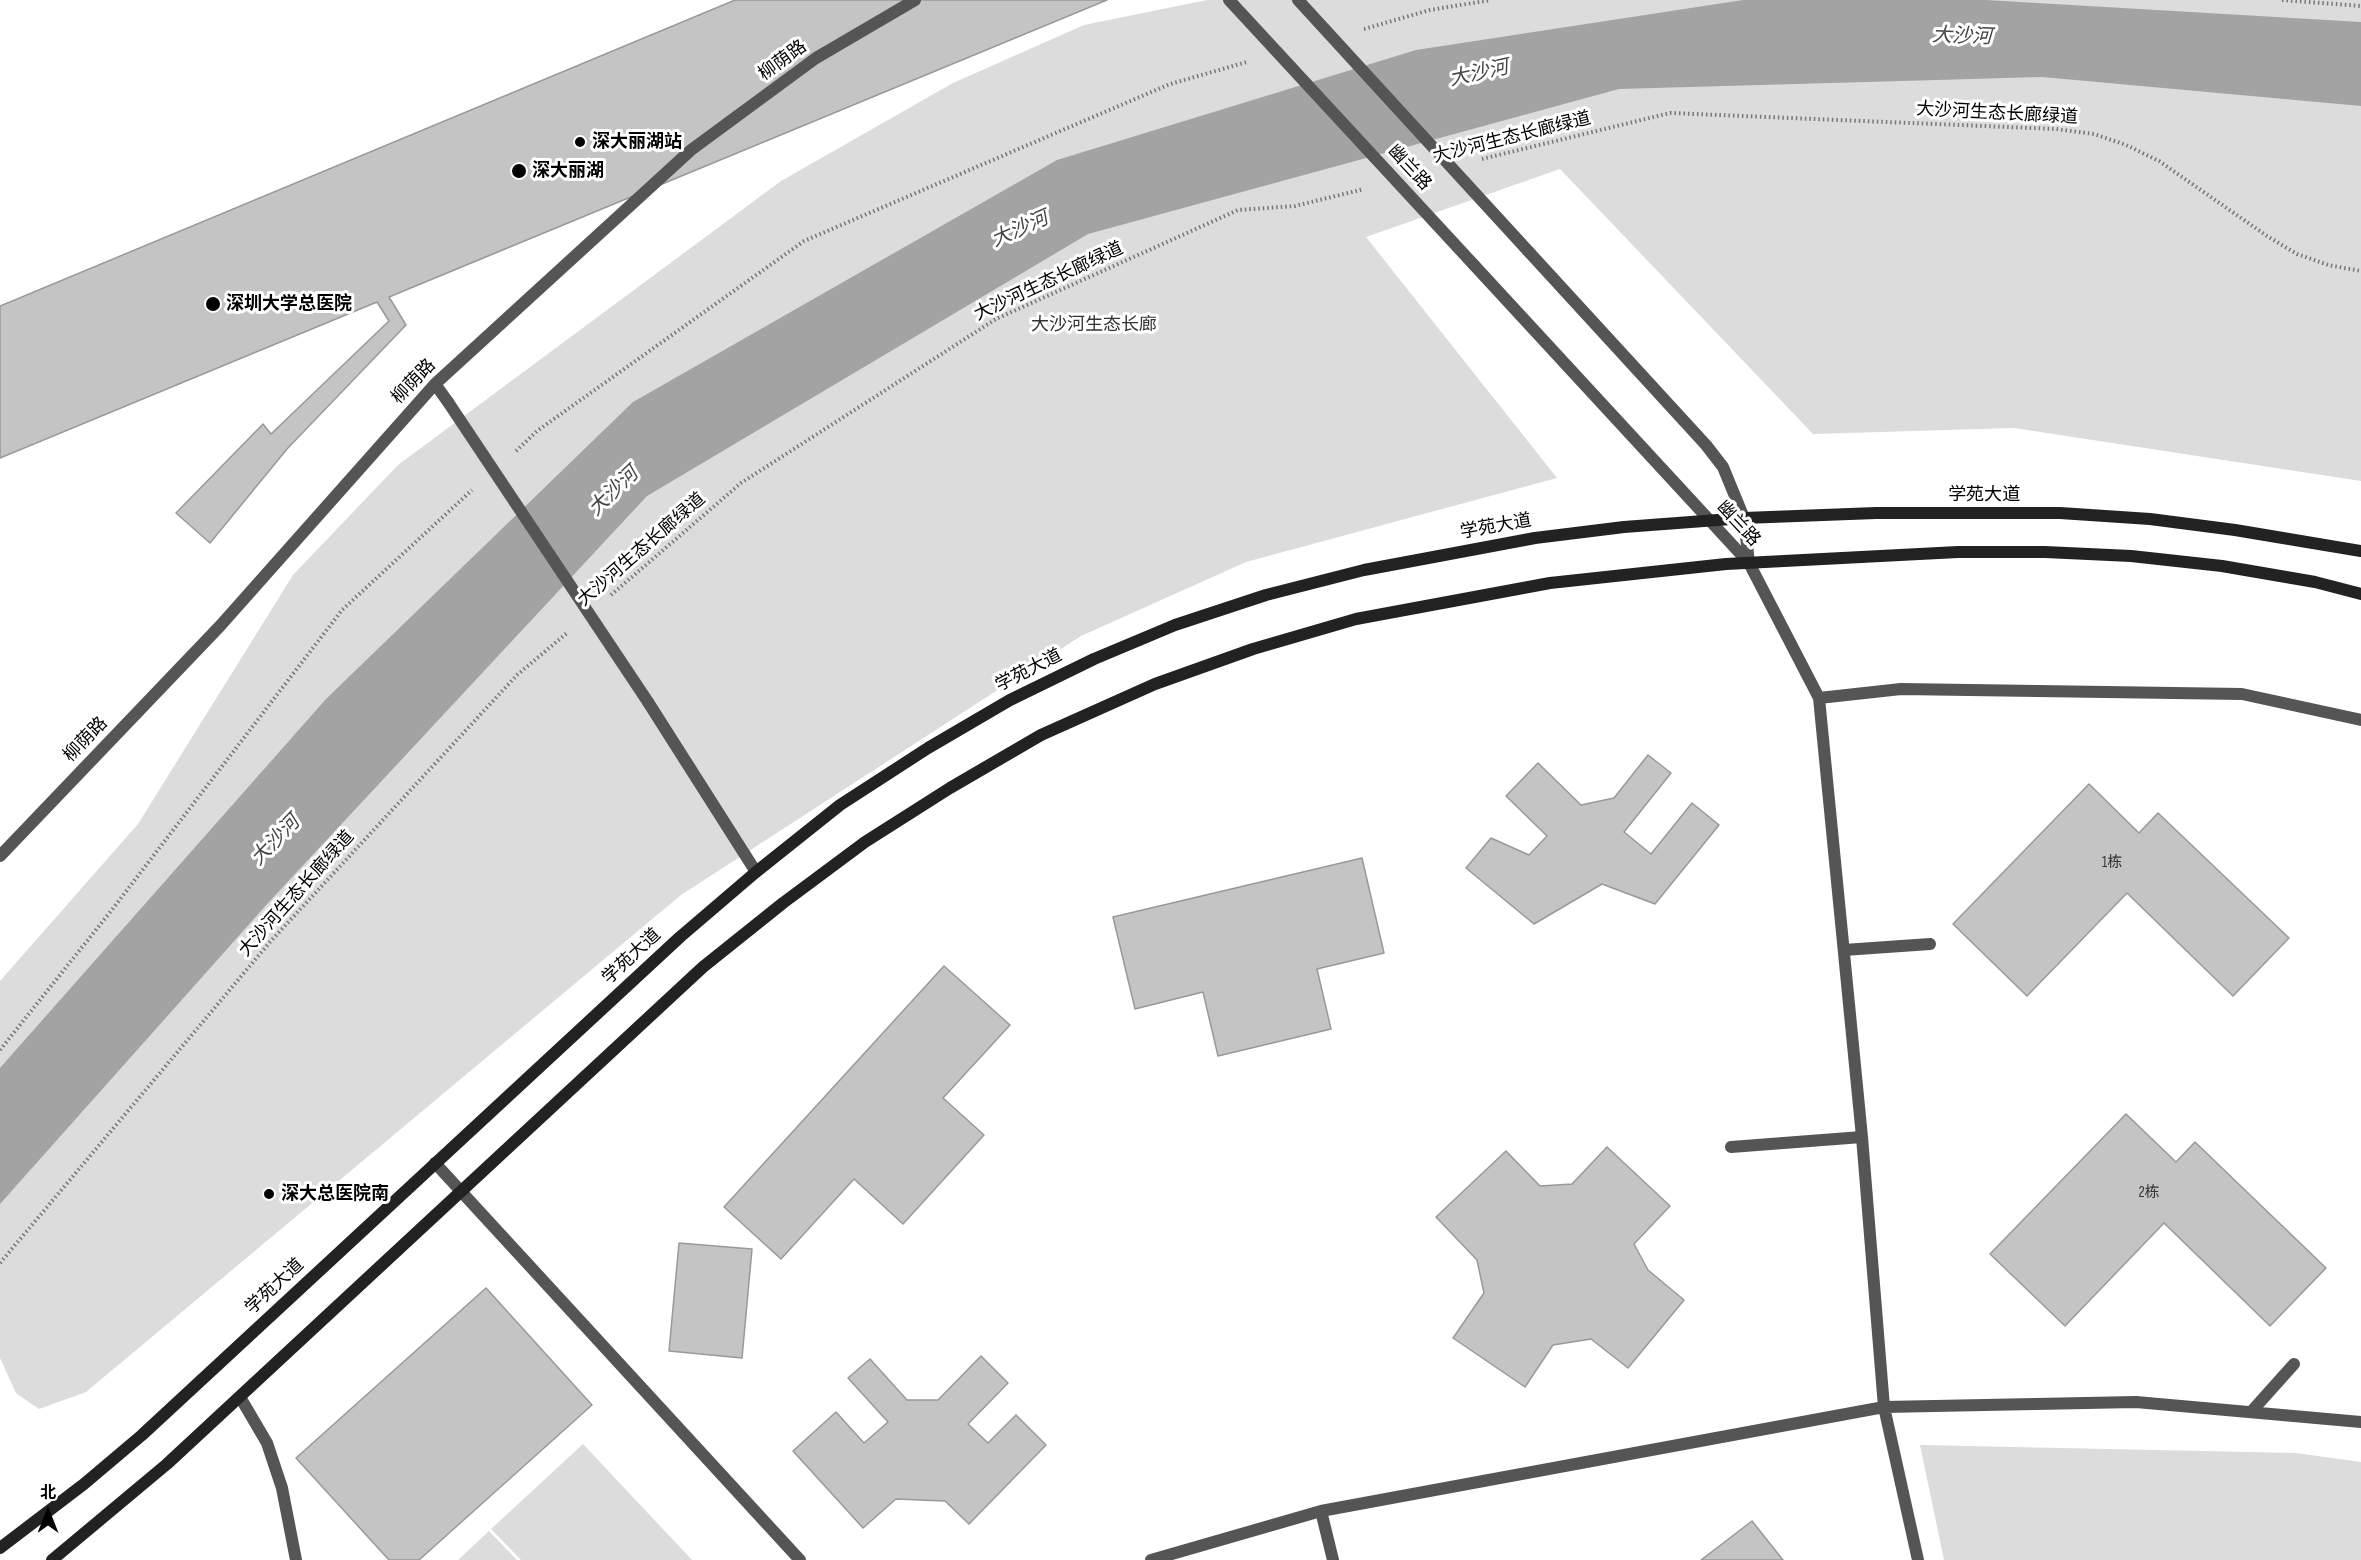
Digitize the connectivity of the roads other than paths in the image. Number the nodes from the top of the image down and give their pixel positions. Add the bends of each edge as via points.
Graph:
1 (915, 0) edge
2 (1229, 0) edge
3 (1298, 0) edge
4 (435, 384) junction
5 (1744, 518) junction
6 (1710, 520) junction
7 (2361, 551) edge
8 (1749, 563) junction
9 (2361, 594) edge
10 (1819, 698) junction
11 (2361, 720) edge
12 (0, 856) edge
13 (756, 872) junction
14 (1930, 944) dead end
15 (1844, 950) junction
16 (1862, 1137) junction
17 (1731, 1147) dead end
18 (435, 1163) junction
19 (461, 1192) junction
20 (2294, 1364) dead end
21 (240, 1397) junction
22 (1884, 1407) junction
23 (2251, 1412) junction
24 (2361, 1422) edge
25 (1321, 1511) junction
26 (0, 1548) edge
27 (52, 1560) edge
28 (296, 1560) edge
29 (800, 1560) edge
30 (1150, 1560) edge
31 (1333, 1560) edge
32 (1918, 1560) edge

1 - 4 street, 柳荫路 via 816,58 692,150
2 - 6 street, 幽兰路, bridge
3 - 5 street, 幽兰路, bridge via 1706,445 1723,467
4 - 12 street, 柳荫路 via 220,626
4 - 13 street, bridge via 648,702
5 - 6 main road, 学苑大道
5 - 7 main road, 学苑大道 via 2060,513 2161,520
5 - 8 street, 幽兰路
6 - 8 street, 幽兰路
6 - 13 main road, 学苑大道 via 1535,538 1444,554 1266,595 1175,625 1010,700 928,748 840,806
8 - 9 main road via 1958,552 2131,556 2222,566
8 - 10 street
8 - 19 main road via 1550,583 1356,619 1155,684 1041,735 866,842 783,903 703,967
10 - 11 street via 1901,689 2242,694
10 - 15 street
13 - 18 main road, 学苑大道
14 - 15 street
15 - 16 street
16 - 17 street
16 - 22 street
18 - 19 street
18 - 26 main road, 学苑大道 via 142,1435
19 - 21 main road
19 - 29 street
20 - 23 street
21 - 27 main road
21 - 28 street via 267,1443 282,1488
22 - 23 street via 2136,1402
22 - 25 street
22 - 32 street
23 - 24 street
25 - 30 street
25 - 31 street

